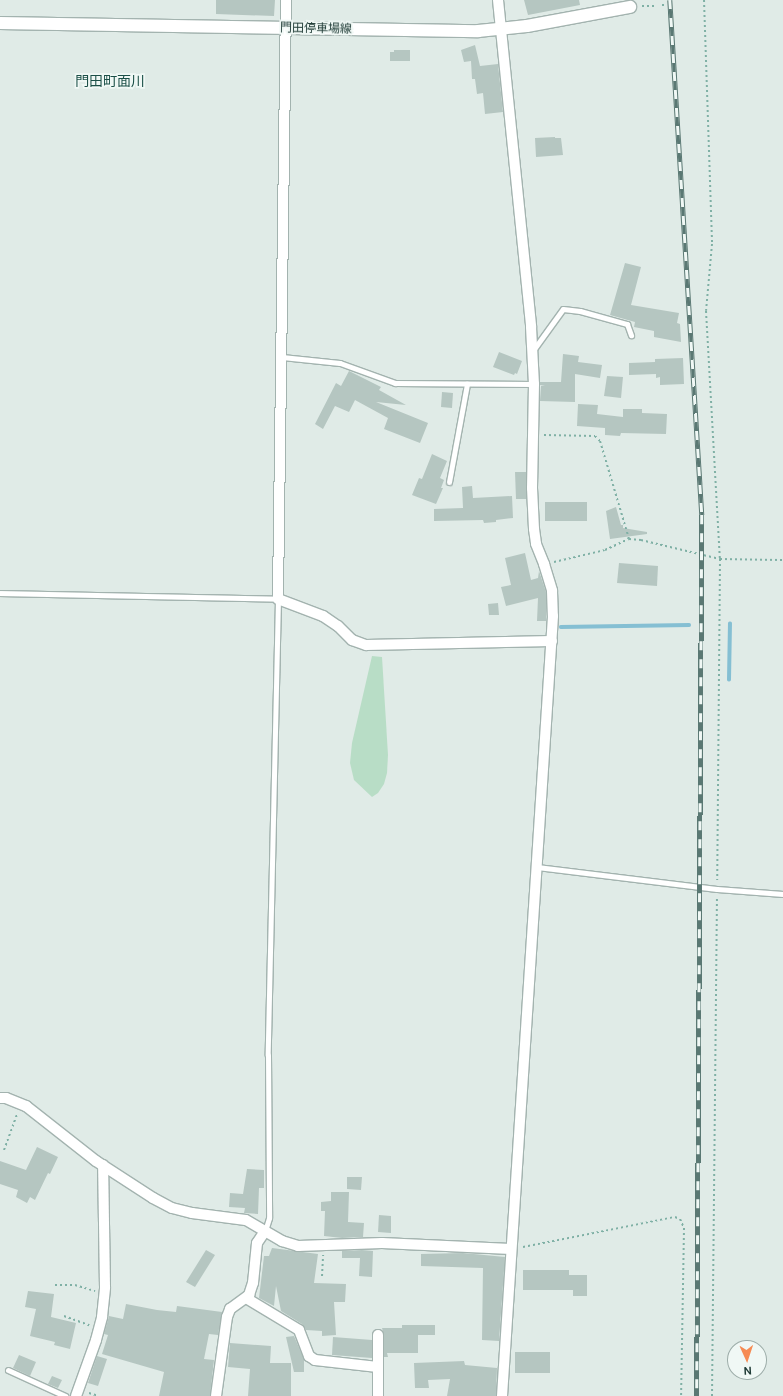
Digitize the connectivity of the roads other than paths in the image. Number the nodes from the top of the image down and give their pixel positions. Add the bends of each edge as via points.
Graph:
1 (286, 0) edge
2 (498, 0) edge
3 (630, 7) dead end
4 (0, 23) edge
5 (286, 28) junction
6 (500, 30) junction
7 (632, 335) dead end
8 (532, 352) junction
9 (282, 357) junction
10 (467, 384) junction
11 (534, 384) junction
12 (448, 482) dead end
13 (0, 593) edge
14 (278, 599) junction
15 (552, 641) junction
16 (537, 867) junction
17 (783, 894) edge
18 (0, 1098) edge
19 (103, 1165) junction
20 (265, 1231) junction
21 (511, 1249) junction
22 (246, 1298) junction
23 (378, 1335) dead end
24 (378, 1367) junction
25 (8, 1370) dead end
26 (65, 1396) edge
27 (76, 1396) edge
28 (216, 1396) edge
29 (378, 1396) edge
30 (502, 1396) edge

1 - 5 street
2 - 6 street
3 - 6 main road, 門田停車場線
4 - 5 main road, 門田停車場線
5 - 6 main road, 門田停車場線
5 - 9 street
6 - 8 street
7 - 8 lane via 628,324 563,309
8 - 11 street
9 - 10 lane via 340,363 395,383
9 - 14 street
10 - 11 lane
10 - 12 lane
11 - 15 street via 534,529 536,544 552,591
13 - 14 lane
14 - 15 street via 323,616 352,640 366,645
14 - 20 lane via 268,1055 269,1218
15 - 16 street
16 - 17 lane via 717,889
16 - 21 street
18 - 19 street via 21,1103
19 - 20 street via 172,1208 246,1220
19 - 27 street via 104,1294 99,1329
20 - 21 street via 282,1242 298,1246 382,1243
20 - 22 street via 257,1243 253,1283
21 - 30 street
22 - 24 street via 299,1330 309,1356 315,1360
22 - 28 street via 230,1310 227,1317
23 - 24 street
24 - 29 street
25 - 26 lane

